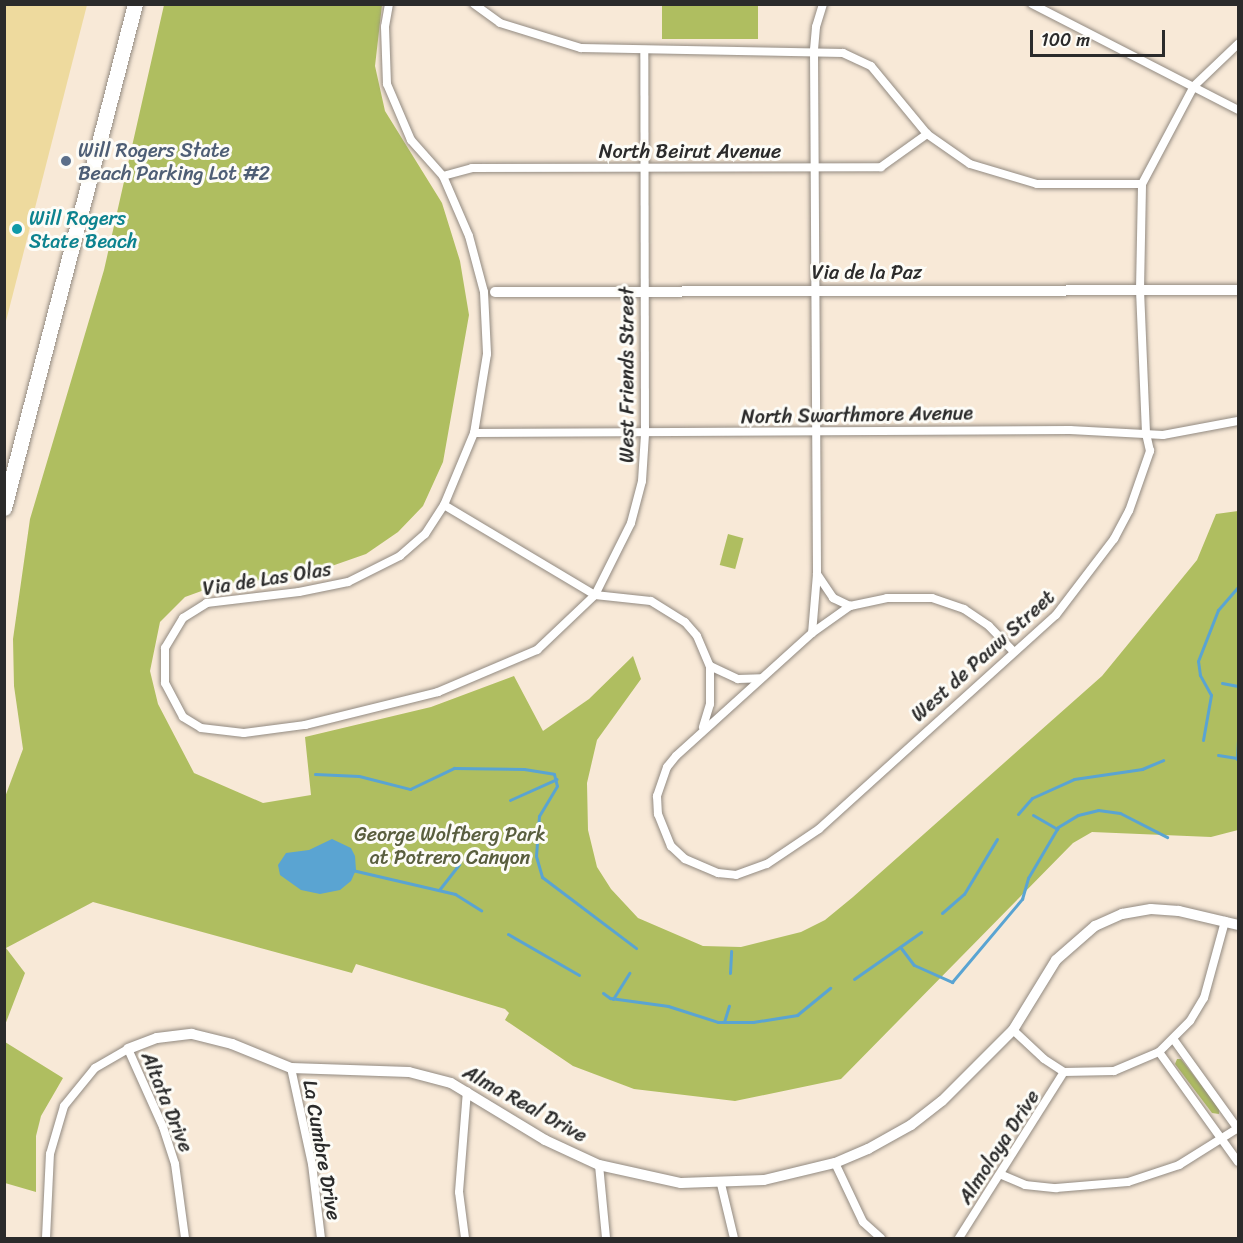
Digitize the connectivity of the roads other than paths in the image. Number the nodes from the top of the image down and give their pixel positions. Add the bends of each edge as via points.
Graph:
1 (135, 4) edge
2 (389, 4) edge
3 (474, 4) edge
4 (823, 4) edge
5 (1032, 4) edge
6 (1239, 44) edge
7 (814, 50) junction
8 (644, 52) junction
9 (1194, 86) junction
10 (1239, 110) edge
11 (927, 134) junction
12 (643, 167) junction
13 (816, 167) junction
14 (443, 176) junction
15 (1142, 184) junction
16 (816, 290) junction
17 (1140, 290) junction
18 (1239, 290) edge
19 (495, 292) dead end
20 (644, 293) junction
21 (1239, 420) edge
22 (815, 432) junction
23 (474, 433) junction
24 (1146, 433) junction
25 (645, 434) junction
26 (1163, 435) junction
27 (1150, 451) junction
28 (444, 506) junction
29 (4, 508) edge
30 (817, 574) junction
31 (595, 595) junction
32 (850, 606) junction
33 (812, 633) junction
34 (1013, 651) junction
35 (712, 668) junction
36 (762, 678) junction
37 (165, 683) joint
38 (703, 729) junction
39 (1225, 921) junction
40 (1239, 925) edge
41 (1013, 1030) junction
42 (1174, 1040) junction
43 (128, 1049) junction
44 (1159, 1052) junction
45 (291, 1068) junction
46 (1064, 1072) junction
47 (467, 1091) junction
48 (1238, 1128) edge
49 (1221, 1140) junction
50 (1239, 1162) edge
51 (835, 1163) junction
52 (599, 1165) junction
53 (1002, 1175) junction
54 (721, 1184) junction
55 (46, 1239) edge
56 (185, 1239) edge
57 (321, 1239) edge
58 (465, 1239) edge
59 (606, 1239) edge
60 (734, 1239) edge
61 (881, 1239) edge
62 (959, 1239) edge

1 - 29 highway
2 - 14 street, Via de Las Olas via 385,27 387,84 411,140
3 - 8 street via 500,23 556,44
4 - 7 street
5 - 9 street
6 - 9 street
7 - 8 street
7 - 11 street via 843,53 871,66
7 - 13 street
8 - 12 street, West Friends Street
9 - 10 street
9 - 15 street
11 - 13 street, North Beirut Avenue via 881,166
11 - 15 street via 970,164 1010,179 1037,184
12 - 13 street, North Beirut Avenue
12 - 14 street, North Beirut Avenue via 472,168
12 - 20 street, West Friends Street
13 - 16 street
14 - 23 street, Via de Las Olas via 469,236 484,292 487,354
15 - 17 street
16 - 17 street, Via de la Paz
16 - 20 street, Via de la Paz
16 - 22 street
17 - 18 street, Via de la Paz
17 - 24 street
19 - 20 street, Via de la Paz
20 - 25 street, West Friends Street
21 - 26 street, North Swarthmore Avenue
22 - 24 street, North Swarthmore Avenue
22 - 25 street, North Swarthmore Avenue
22 - 30 street
23 - 25 street, North Swarthmore Avenue
23 - 28 street, Via de Las Olas
24 - 26 street, North Swarthmore Avenue
24 - 27 street
25 - 31 street, West Friends Street via 642,481 631,523
26 - 27 street
27 - 34 street, West de Pauw Street via 1129,511 1104,554 1056,615
28 - 31 street
28 - 37 street, Via de Las Olas via 425,534 379,570 348,582 298,592 226,599 195,608 183,618 165,648
30 - 32 street via 833,598
30 - 33 street
31 - 35 street via 651,601 671,611 697,636
31 - 37 street, West Friends Street via 537,650 499,669 438,692 305,725 244,734 201,728 183,717
32 - 33 street, West de Pauw Street
32 - 34 street via 887,598 932,598 964,609 989,626
33 - 36 street, West de Pauw Street
34 - 38 street, West de Pauw Street via 819,829 791,851 736,875 701,868 685,859 672,846 658,813 657,796 667,767
35 - 36 street via 738,679
35 - 38 street via 710,704
36 - 38 street, West de Pauw Street
39 - 40 street, Alma Real Drive
39 - 41 street, Alma Real Drive via 1151,909 1122,914 1095,926 1056,960
39 - 42 street via 1204,998
41 - 46 street
41 - 51 street, Alma Real Drive via 942,1101 911,1125
42 - 44 street
42 - 48 street
43 - 45 street, Alma Real Drive via 157,1038 192,1034 232,1044
43 - 55 street via 95,1068 64,1106 50,1154
43 - 56 street, Altata Drive via 175,1164
44 - 46 street via 1114,1071
44 - 49 street
45 - 47 street, Alma Real Drive via 410,1072
45 - 57 street, La Cumbre Drive via 312,1164
46 - 53 street, Almoloya Drive
47 - 52 street, Alma Real Drive via 545,1140
47 - 58 street via 459,1191
48 - 49 street
49 - 50 street
49 - 53 street via 1179,1165 1128,1182 1056,1188 1025,1185
51 - 54 street, Alma Real Drive via 764,1180
51 - 61 street via 863,1222
52 - 54 street, Alma Real Drive via 642,1177
52 - 59 street
53 - 62 street, Almoloya Drive
54 - 60 street

